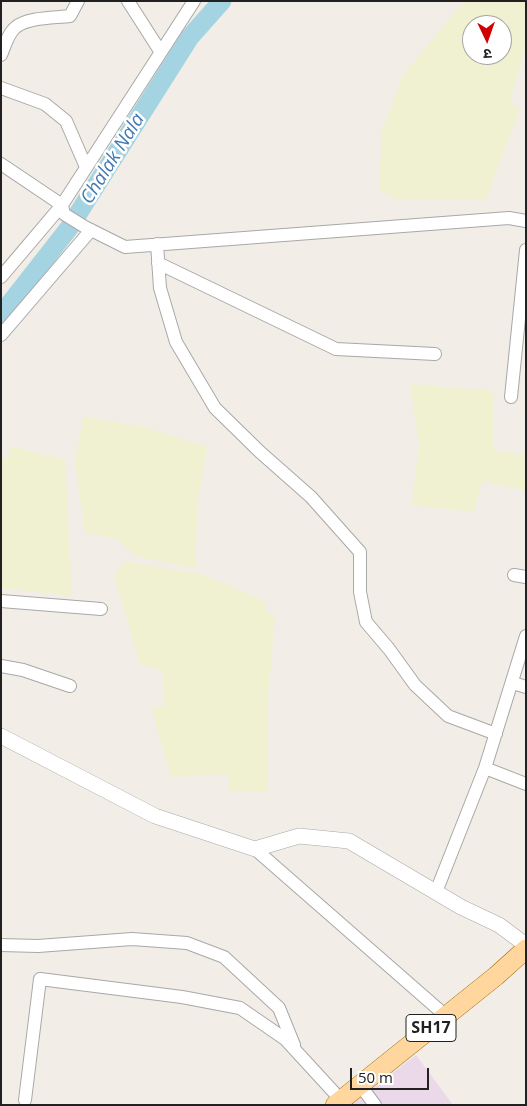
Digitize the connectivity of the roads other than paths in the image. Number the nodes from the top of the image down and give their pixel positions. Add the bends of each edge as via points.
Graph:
1 (78, 1) edge
2 (128, 1) edge
3 (194, 1) edge
4 (160, 51) junction
5 (1, 55) edge
6 (1, 88) edge
7 (1, 164) edge
8 (86, 167) junction
9 (63, 210) junction
10 (526, 221) edge
11 (88, 228) junction
12 (157, 244) junction
13 (526, 250) edge
14 (158, 263) junction
15 (2, 274) edge
16 (1, 335) edge
17 (435, 354) dead end
18 (511, 398) dead end
19 (1, 601) edge
20 (101, 609) dead end
21 (526, 636) edge
22 (1, 666) edge
23 (513, 683) junction
24 (70, 686) dead end
25 (526, 687) edge
26 (496, 734) junction
27 (1, 736) edge
28 (485, 768) junction
29 (526, 784) edge
30 (255, 849) junction
31 (436, 892) junction
32 (1, 945) edge
33 (526, 947) edge
34 (446, 1016) junction
35 (296, 1050) junction
36 (360, 1085) junction
37 (25, 1100) dead end
38 (338, 1102) edge
39 (376, 1105) edge

1 - 5 street via 70,16 29,21 16,26
2 - 4 street
3 - 4 street
4 - 8 street
6 - 8 street via 45,104 66,121
7 - 9 street
8 - 9 street
9 - 11 street
9 - 15 street
10 - 12 street via 509,218
11 - 12 street via 125,247
11 - 16 street
12 - 14 street
13 - 18 street
14 - 17 street via 336,349
14 - 26 street via 160,288 176,342 216,408 311,497 360,552 360,592 366,622 414,685 448,716
19 - 20 street
21 - 23 street
22 - 24 street
23 - 25 street
23 - 26 street
26 - 28 street
27 - 30 street via 155,816
28 - 29 street
28 - 31 street
30 - 31 street via 298,836 349,841
30 - 34 street
31 - 33 street via 499,925
32 - 35 street via 38,946 132,939 187,943 224,957 279,1008
33 - 34 main road, SH17
34 - 36 main road, SH17
35 - 37 street via 240,1008 182,997 40,979
35 - 38 street
36 - 38 main road, SH17
36 - 39 street

